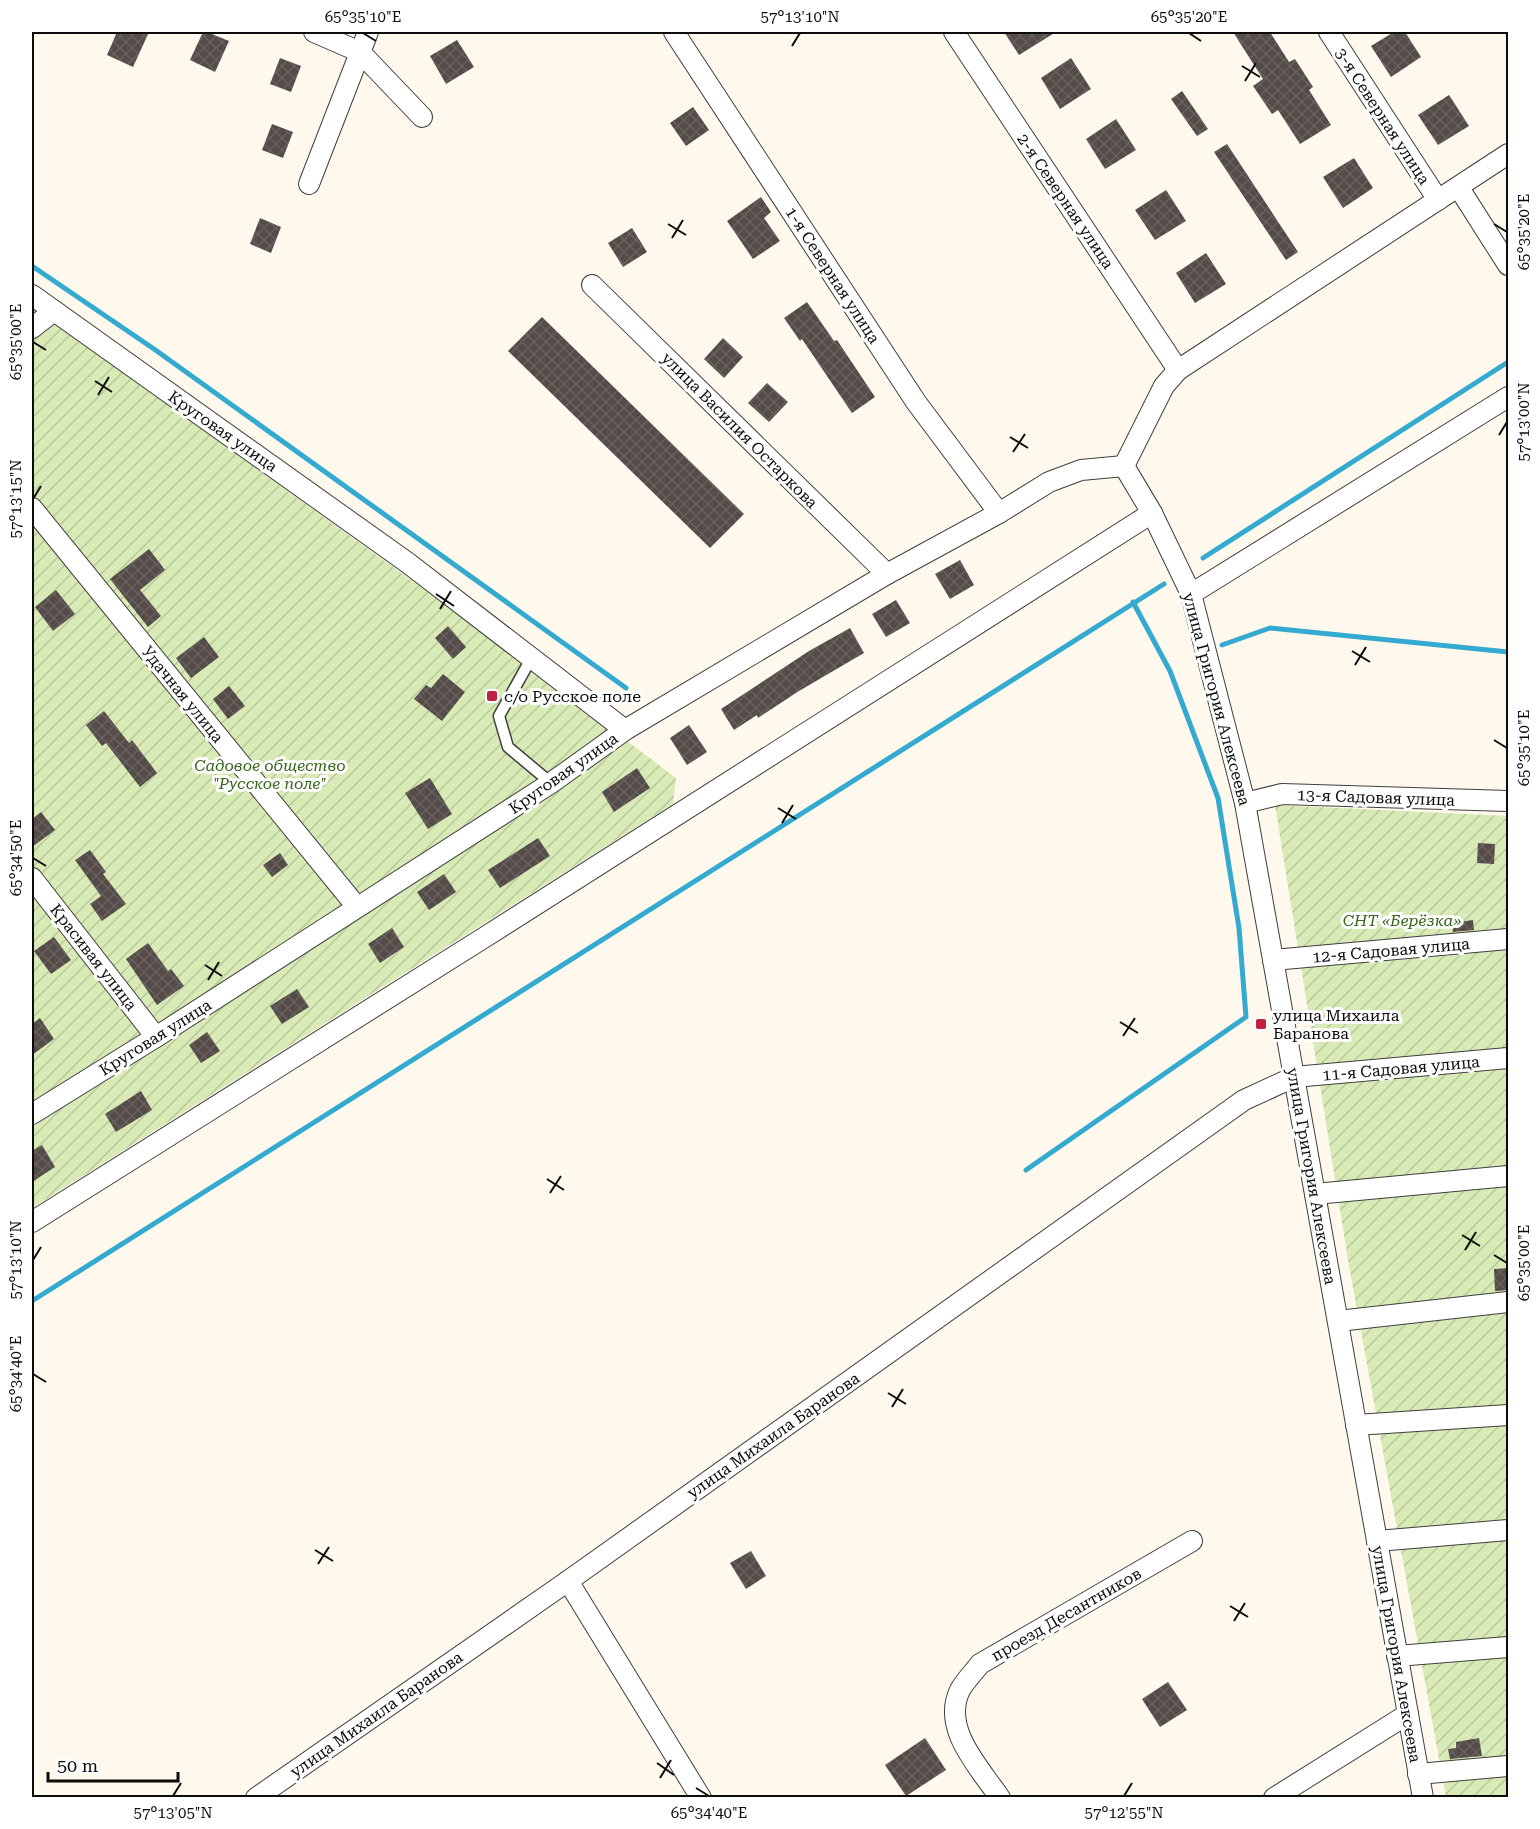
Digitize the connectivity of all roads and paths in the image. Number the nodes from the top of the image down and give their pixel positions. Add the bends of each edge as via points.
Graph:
1 (314, 32) edge
2 (368, 32) edge
3 (674, 32) edge
4 (954, 32) edge
5 (1329, 32) edge
6 (360, 52) junction
7 (422, 117) dead end
8 (1509, 154) edge
9 (309, 184) dead end
10 (1459, 188) junction
11 (1438, 200) junction
12 (1509, 265) edge
13 (592, 285) dead end
14 (32, 295) edge
15 (54, 311) junction
16 (32, 328) edge
17 (1178, 370) junction
18 (1509, 397) edge
19 (1124, 466) junction
20 (32, 508) edge
21 (999, 513) junction
22 (1152, 513) junction
23 (887, 574) junction
24 (1191, 594) junction
25 (532, 657) junction
26 (625, 730) junction
27 (551, 783) junction
28 (1509, 801) edge
29 (1245, 803) junction
30 (32, 878) edge
31 (357, 907) junction
32 (1509, 939) edge
33 (1273, 960) junction
34 (156, 1037) junction
35 (1509, 1058) edge
36 (1294, 1077) junction
37 (32, 1114) edge
38 (1509, 1176) edge
39 (1315, 1194) junction
40 (32, 1222) edge
41 (1509, 1302) edge
42 (1338, 1321) junction
43 (1509, 1414) edge
44 (1356, 1425) junction
45 (1509, 1530) edge
46 (1192, 1541) dead end
47 (1377, 1542) junction
48 (568, 1581) junction
49 (1509, 1647) edge
50 (1397, 1656) junction
51 (1408, 1714) junction
52 (1509, 1766) edge
53 (1418, 1774) junction
54 (256, 1797) edge
55 (701, 1797) edge
56 (1000, 1797) edge
57 (1274, 1797) edge
58 (1422, 1797) edge

1 - 6 street
2 - 6 street
3 - 21 street, 1-я Северная улица via 916,402
4 - 17 street, 2-я Северная улица
5 - 11 street, 3-я Северная улица
6 - 7 street
6 - 9 street
8 - 10 street
10 - 11 street
10 - 12 street
11 - 17 street
13 - 23 street, улица Василия Остаркова
14 - 15 street, Круговая улица
15 - 16 street
15 - 25 street, Круговая улица via 408,563
17 - 19 street via 1164,386
18 - 24 street
19 - 21 street via 1081,470 1049,482
19 - 22 street, улица Григория Алексеева
20 - 31 street, Удачная улица
21 - 23 street
22 - 24 street, улица Григория Алексеева
22 - 40 street
23 - 26 street
24 - 29 street, улица Григория Алексеева
25 - 26 street, Круговая улица
25 - 27 lane via 499,716 508,747
26 - 27 street, Круговая улица
27 - 31 street, Круговая улица
28 - 29 street, 13-я Садовая улица via 1282,794
29 - 33 street, улица Григория Алексеева
30 - 34 street, Красивая улица
31 - 34 street, Круговая улица
32 - 33 street, 12-я Садовая улица
33 - 36 street, улица Григория Алексеева
34 - 37 street, Круговая улица
35 - 36 street, 11-я Садовая улица
36 - 39 street, улица Григория Алексеева
36 - 48 street, улица Михаила Баранова via 1244,1100
38 - 39 street
39 - 42 street, улица Григория Алексеева
41 - 42 street
42 - 44 street, улица Григория Алексеева
43 - 44 street
44 - 47 street, улица Григория Алексеева
45 - 47 street
46 - 56 street, проезд Десантников via 980,1664 966,1681 956,1702 957,1728 961,1741
47 - 50 street, улица Григория Алексеева
48 - 54 street, улица Михаила Баранова
48 - 55 street
49 - 50 street
50 - 51 street, улица Григория Алексеева
51 - 53 street, улица Григория Алексеева
51 - 57 street
52 - 53 street
53 - 58 street, улица Григория Алексеева

